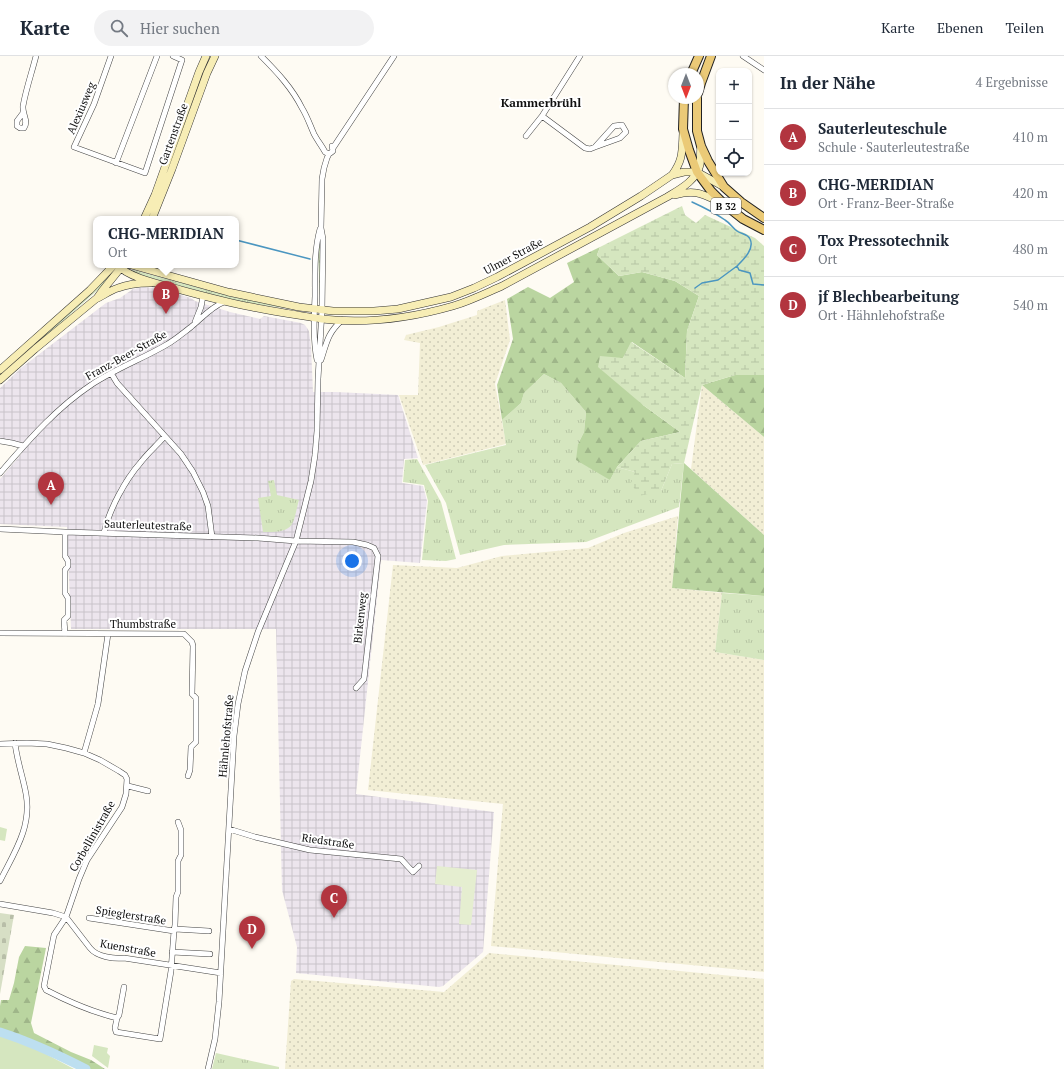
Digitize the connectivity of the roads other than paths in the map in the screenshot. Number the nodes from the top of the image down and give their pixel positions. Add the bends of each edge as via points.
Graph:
1 (36, 56) edge
2 (110, 56) edge
3 (157, 56) edge
4 (173, 56) edge
5 (206, 56) edge
6 (214, 56) edge
7 (261, 56) edge
8 (394, 56) edge
9 (580, 56) edge
10 (699, 56) edge
11 (711, 56) edge
12 (743, 56) edge
13 (694, 68) edge
14 (764, 70) edge
15 (704, 75) edge
16 (684, 104) edge
17 (697, 104) edge
18 (23, 113) dead end
19 (542, 116) junction
20 (683, 129) junction
21 (526, 136) dead end
22 (323, 146) junction
23 (334, 146) junction
24 (701, 146) junction
25 (595, 147) junction
26 (328, 155) junction
27 (116, 163) junction
28 (697, 172) junction
29 (672, 175) junction
30 (724, 188) junction
31 (667, 197) junction
32 (724, 204) junction
33 (145, 216) edge
34 (153, 216) edge
35 (764, 218) edge
36 (764, 230) edge
37 (117, 268) edge
38 (118, 268) edge
39 (121, 268) edge
40 (142, 268) edge
41 (155, 268) edge
42 (172, 276) junction
43 (154, 282) junction
44 (203, 296) junction
45 (97, 298) junction
46 (224, 302) junction
47 (319, 309) junction
48 (318, 319) junction
49 (342, 320) junction
50 (195, 323) junction
51 (319, 367) junction
52 (0, 370) edge
53 (111, 373) junction
54 (0, 380) edge
55 (164, 437) junction
56 (0, 442) edge
57 (23, 446) junction
58 (0, 473) edge
59 (0, 529) edge
60 (65, 532) junction
61 (104, 533) junction
62 (212, 537) junction
63 (296, 541) junction
64 (374, 548) joint
65 (0, 633) edge
66 (64, 634) junction
67 (108, 634) junction
68 (356, 688) dead end
69 (15, 743) junction
70 (0, 744) edge
71 (84, 753) junction
72 (188, 776) dead end
73 (128, 786) junction
74 (148, 791) dead end
75 (178, 822) dead end
76 (229, 829) junction
77 (419, 866) dead end
78 (0, 881) edge
79 (0, 904) edge
80 (66, 916) junction
81 (89, 918) dead end
82 (174, 930) junction
83 (209, 931) dead end
84 (172, 952) junction
85 (210, 954) dead end
86 (172, 966) junction
87 (221, 973) junction
88 (124, 987) dead end
89 (117, 1018) junction
90 (208, 1069) edge

1 - 18 street via 22,108
2 - 27 street, Alexiusweg via 94,104 74,147
3 - 27 street
4 - 27 street via 182,60 146,174
5 - 33 main road, Gartenstraße
6 - 34 main road, Gartenstraße
7 - 22 street via 296,98 314,135
8 - 23 street
9 - 19 street
10 - 13 main road
11 - 15 main road
12 - 14 street
16 - 20 main road, B 32
17 - 24 main road, B 32 via 697,131
19 - 21 street
19 - 25 street via 585,148
20 - 28 main road, B 32
20 - 29 main road via 682,157
22 - 23 street
22 - 26 street
23 - 26 street via 332,153
24 - 28 main road
24 - 30 main road, B 32
25 - 25 street via 614,126 622,125 626,132 620,138
26 - 47 street via 322,173 323,239
28 - 29 main road, Ulmer Straße
28 - 30 main road
28 - 31 main road, Ulmer Straße via 686,185
28 - 32 main road, B 32
29 - 47 main road, Ulmer Straße via 590,227 520,266 451,297 398,309
30 - 35 main road, B 32
31 - 32 main road via 696,192
31 - 49 main road, Ulmer Straße via 478,297 454,306 400,318
32 - 36 main road, B 32 via 743,219
37 - 52 main road
38 - 45 main road
39 - 43 main road, Ulmer Straße via 127,273
40 - 42 main road, Ulmer Straße
41 - 42 main road
42 - 47 main road, Ulmer Straße via 228,292
43 - 44 main road, Ulmer Straße
43 - 45 main road via 123,286
44 - 46 main road, Ulmer Straße
44 - 50 street
45 - 54 main road
46 - 48 main road, Ulmer Straße
46 - 50 street, Franz-Beer-Straße via 216,305
47 - 48 street
48 - 49 main road, Ulmer Straße
48 - 51 street
49 - 51 street via 329,334
50 - 53 street, Franz-Beer-Straße via 166,345
51 - 63 street, Hähnlehofstraße via 315,455
53 - 55 street
53 - 57 street, Franz-Beer-Straße via 68,402
55 - 61 street via 133,473 114,506
55 - 62 street via 193,472 203,492 208,506
56 - 57 street
57 - 58 street, Franz-Beer-Straße
59 - 60 street, Sauterleutestraße
60 - 61 street, Sauterleutestraße
60 - 66 street via 65,556 68,566 65,570 65,593 68,598 68,616 64,620
61 - 62 street, Sauterleutestraße
62 - 63 street, Sauterleutestraße
63 - 64 street, Sauterleutestraße via 352,542 367,544
63 - 76 street, Hähnlehofstraße via 258,632 242,683 234,736
64 - 68 street, Birkenweg via 378,556 364,679
65 - 66 street, Thumbstraße
66 - 67 street, Thumbstraße
67 - 71 street via 98,704
67 - 72 street, Thumbstraße via 184,634 192,642 192,694 196,698 196,742 191,747
69 - 70 street
69 - 71 street via 47,744
69 - 78 street via 28,813 22,836
71 - 73 street via 125,775
73 - 74 street
73 - 80 street, Corbellinistraße via 122,807 81,874
75 - 82 street via 181,830 181,855 178,861
76 - 77 street, Riedstraße via 310,850 402,859 413,872
76 - 87 street, Hähnlehofstraße
79 - 80 street
80 - 86 street, Kuenstraße via 96,954
80 - 89 street, Corbellinistraße via 54,935 44,986 46,990 78,1005
81 - 82 street, Spieglerstraße
82 - 83 street, Spieglerstraße
82 - 84 street, Spieglerstraße
84 - 85 street
84 - 86 street, Spieglerstraße
86 - 87 street, Kuenstraße
86 - 89 street, Spieglerstraße via 160,1039 116,1032
87 - 90 street, Hähnlehofstraße via 217,1025
88 - 89 street

